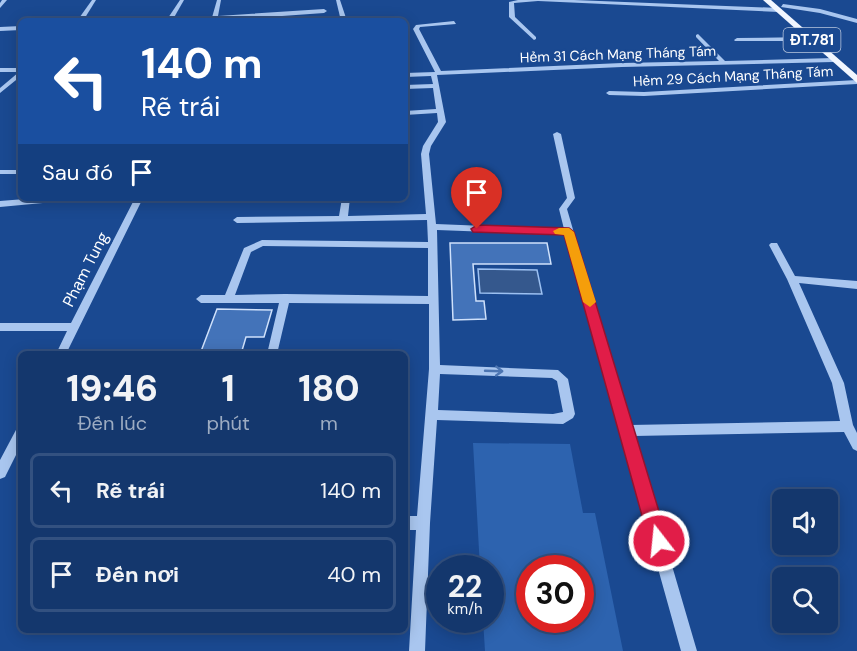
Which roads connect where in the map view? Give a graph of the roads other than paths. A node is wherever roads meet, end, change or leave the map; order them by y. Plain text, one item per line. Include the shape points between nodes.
1 (5, 0) edge
2 (94, 0) edge
3 (182, 0) edge
4 (219, 0) edge
5 (338, 0) edge
6 (665, 0) edge
7 (767, 0) edge
8 (509, 1) edge
9 (0, 6) edge
10 (669, 6) junction
11 (778, 6) edge
12 (324, 11) dead end
13 (82, 18) edge
14 (171, 18) edge
15 (214, 18) edge
16 (228, 18) edge
17 (343, 18) edge
18 (857, 21) edge
19 (454, 23) dead end
20 (18, 28) edge
21 (0, 29) edge
22 (698, 36) dead end
23 (534, 38) dead end
24 (810, 39) junction
25 (737, 40) dead end
26 (833, 60) junction
27 (724, 63) junction
28 (857, 68) edge
29 (0, 70) edge
30 (18, 72) edge
31 (436, 73) junction
32 (408, 75) edge
33 (0, 79) edge
34 (18, 79) edge
35 (857, 81) edge
36 (436, 86) junction
37 (408, 87) edge
38 (0, 92) edge
39 (609, 93) dead end
40 (438, 111) junction
41 (408, 112) edge
42 (558, 134) dead end
43 (0, 172) edge
44 (18, 172) edge
45 (32, 201) edge
46 (137, 201) edge
47 (346, 201) edge
48 (0, 204) edge
49 (343, 218) junction
50 (237, 220) dead end
51 (432, 222) junction
52 (569, 232) junction
53 (432, 245) junction
54 (774, 245) dead end
55 (792, 279) junction
56 (857, 285) edge
57 (229, 298) junction
58 (285, 298) junction
59 (201, 299) dead end
60 (432, 300) junction
61 (0, 327) edge
62 (74, 327) junction
63 (62, 351) edge
64 (273, 351) edge
65 (435, 369) junction
66 (431, 415) junction
67 (847, 426) junction
68 (628, 431) junction
69 (18, 438) edge
70 (857, 445) edge
71 (0, 473) edge
72 (408, 523) edge
73 (423, 523) junction
74 (417, 651) edge
75 (689, 651) edge

1 - 9 street
2 - 13 street
3 - 14 street
4 - 15 street
5 - 17 street
6 - 10 street
7 - 11 main road, ĐT.781
8 - 10 street
8 - 23 street via 512,17
10 - 11 street
11 - 18 street
11 - 24 main road, ĐT.781
11 - 28 main road, ĐT.781
12 - 16 street
19 - 31 street via 427,24 416,29
20 - 21 street
22 - 27 street
24 - 25 street
24 - 26 main road, ĐT.781
26 - 27 street, Hẻm 31 Cách Mạng Tháng Tám
26 - 35 main road, ĐT.781
27 - 31 street, Hẻm 31 Cách Mạng Tháng Tám
29 - 30 street
31 - 32 street, Hẻm 31 Cách Mạng Tháng Tám
31 - 36 street
33 - 34 street
34 - 38 street
35 - 39 street, Hẻm 29 Cách Mạng Tháng Tám
36 - 37 street
36 - 40 street
40 - 41 street
40 - 51 street via 442,122 425,154
42 - 52 street via 571,198 563,209
43 - 44 street
45 - 48 street
46 - 62 street, Phạm Tung
47 - 49 street
49 - 50 street
49 - 51 street
51 - 52 street
51 - 53 street
52 - 68 street
53 - 57 street via 262,243 247,250
53 - 60 street
54 - 55 street
55 - 56 street
55 - 67 street via 838,383
57 - 58 street
57 - 59 street
58 - 60 street
58 - 64 street
60 - 65 street
61 - 62 street
62 - 63 street, Phạm Tung
65 - 66 street
65 -> 66 street via 554,373 562,380 569,414 563,419
66 - 73 street
67 - 68 street
67 - 70 street
68 - 75 street
69 - 71 street
72 - 73 street
73 - 74 street

